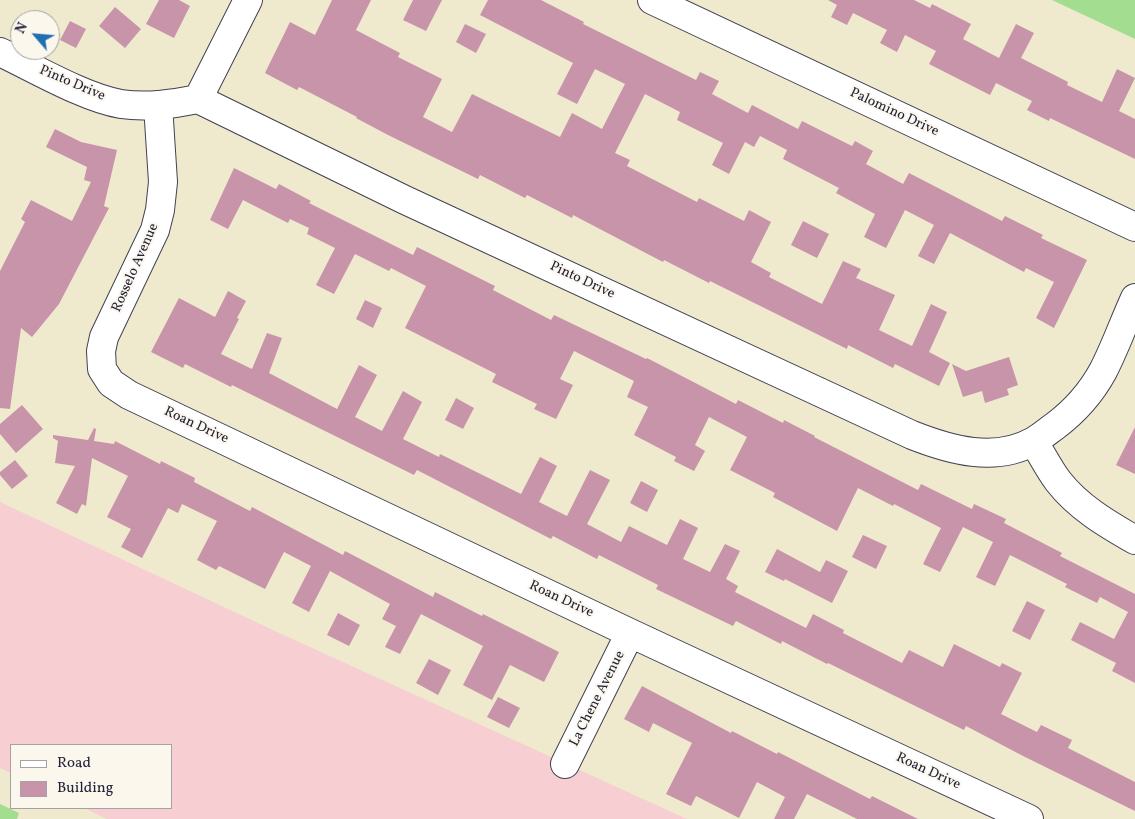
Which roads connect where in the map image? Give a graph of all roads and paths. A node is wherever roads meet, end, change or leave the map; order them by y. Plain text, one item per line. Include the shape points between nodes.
1 (248, 0) edge
2 (652, 0) edge
3 (0, 52) edge
4 (198, 98) junction
5 (158, 105) junction
6 (1135, 226) edge
7 (1135, 298) edge
8 (102, 369) joint
9 (1034, 442) junction
10 (1135, 540) edge
11 (630, 633) junction
12 (565, 764) dead end
13 (1029, 819) edge

1 - 4 street
2 - 6 street, Palomino Drive
3 - 5 street, Pinto Drive via 85,92 120,104
4 - 5 street, Pinto Drive
4 - 9 street, Pinto Drive via 405,200 912,435 942,447 969,452 1014,450
5 - 8 street, Rosselo Avenue via 163,182 160,210 146,251 104,337
7 - 9 street, Pinto Drive via 1102,372 1085,399
8 - 11 street, Roan Drive via 112,382 130,394
9 - 10 street via 1058,482 1103,522
11 - 12 street, La Chene Avenue
11 - 13 street, Roan Drive

